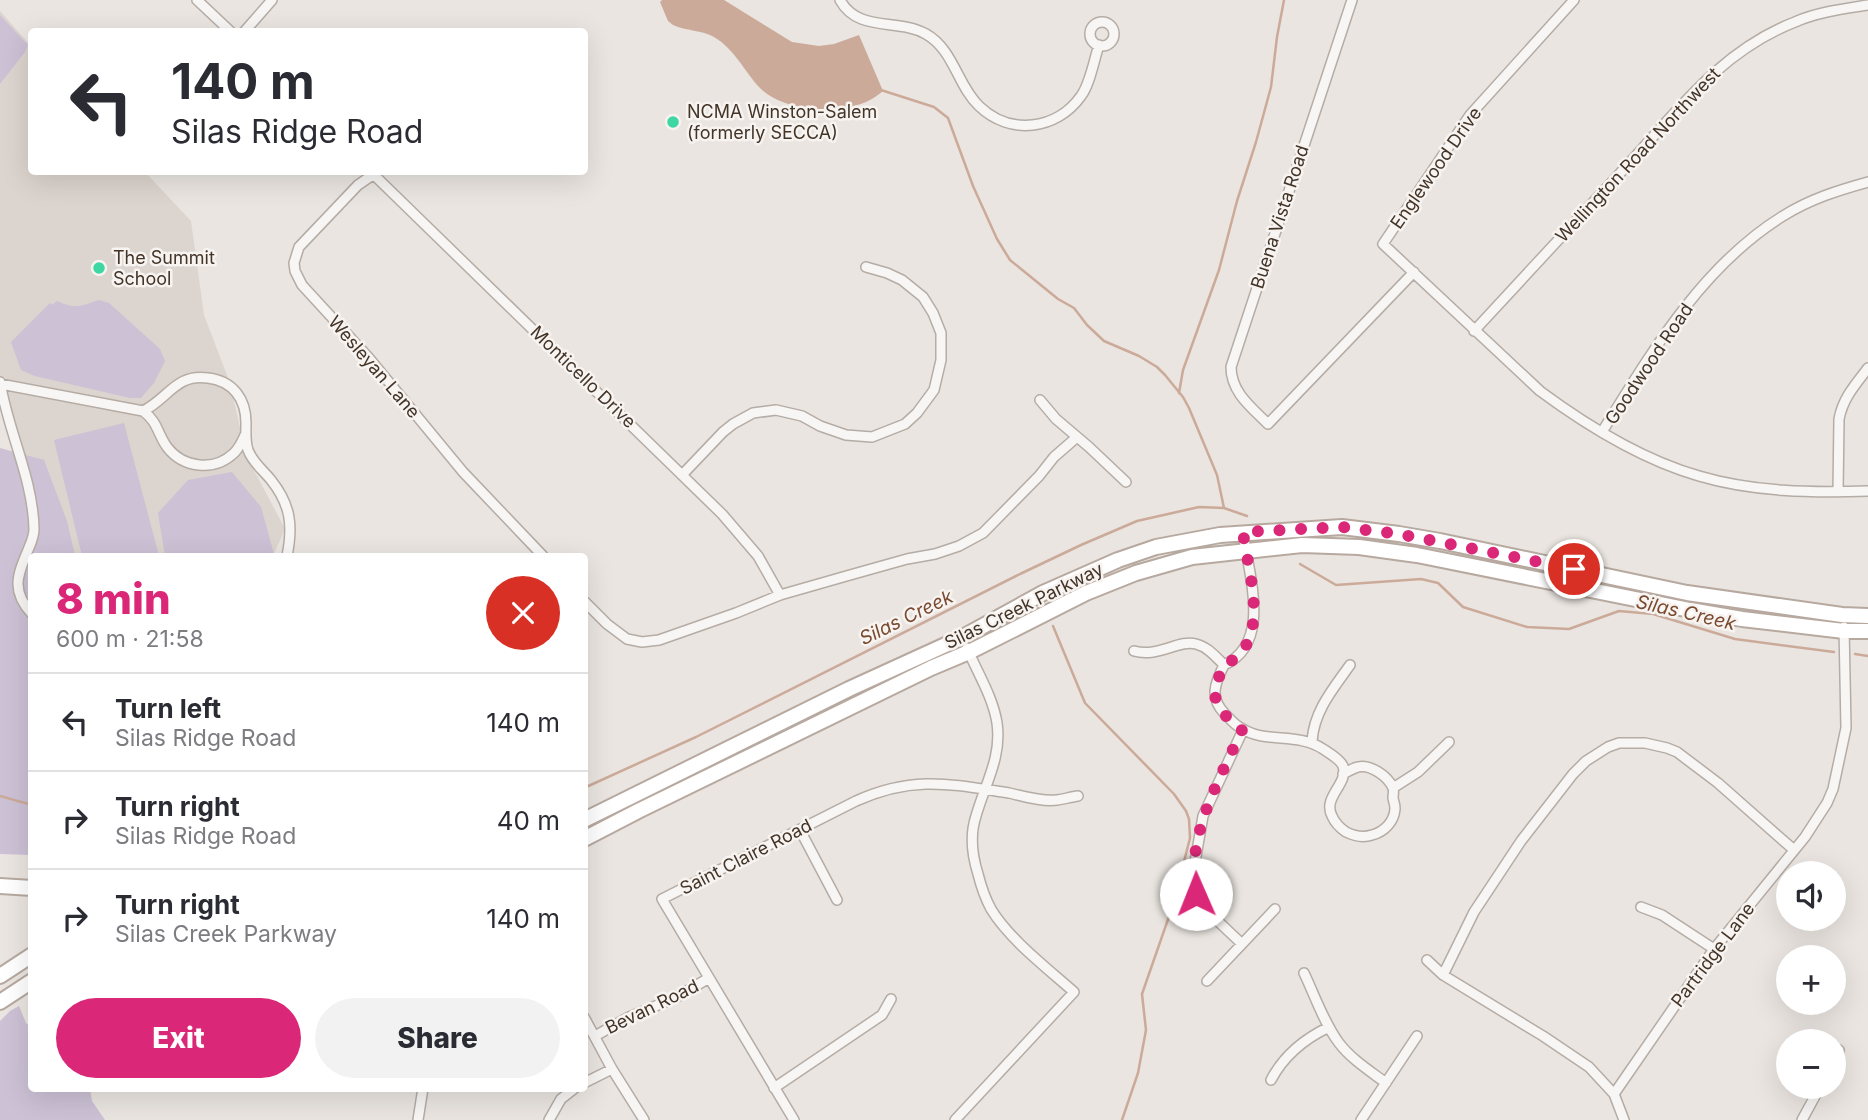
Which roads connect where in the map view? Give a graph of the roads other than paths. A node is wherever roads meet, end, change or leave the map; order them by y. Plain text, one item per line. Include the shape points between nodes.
1 (197, 0) edge
2 (272, 0) edge
3 (840, 0) edge
4 (1352, 0) edge
5 (1574, 0) edge
6 (1865, 4) edge
7 (227, 28) edge
8 (248, 28) edge
9 (1099, 45) dead end
10 (371, 175) edge
11 (375, 175) edge
12 (1868, 182) edge
13 (866, 267) dead end
14 (1414, 272) junction
15 (1474, 331) junction
16 (1868, 368) edge
17 (0, 382) edge
18 (1040, 400) dead end
19 (144, 411) junction
20 (1602, 432) junction
21 (246, 435) junction
22 (1077, 437) junction
23 (682, 475) junction
24 (1126, 482) dead end
25 (1868, 491) edge
26 (1838, 492) junction
27 (1243, 532) junction
28 (1245, 551) junction
29 (287, 553) edge
30 (540, 553) edge
31 (780, 595) junction
32 (588, 605) edge
33 (28, 609) edge
34 (1842, 615) junction
35 (1868, 616) edge
36 (1844, 631) junction
37 (1868, 631) edge
38 (962, 637) junction
39 (968, 652) junction
40 (1134, 652) dead end
41 (1224, 665) junction
42 (1350, 665) dead end
43 (1242, 730) junction
44 (1312, 741) junction
45 (1449, 742) dead end
46 (1343, 774) junction
47 (1393, 788) junction
48 (986, 790) junction
49 (1078, 796) dead end
50 (588, 818) edge
51 (800, 830) junction
52 (588, 837) edge
53 (1794, 850) junction
54 (0, 886) edge
55 (28, 888) edge
56 (837, 900) dead end
57 (1641, 907) dead end
58 (1275, 909) dead end
59 (1242, 944) junction
60 (1714, 949) junction
61 (28, 959) edge
62 (1427, 960) dead end
63 (1304, 973) dead end
64 (1443, 975) junction
65 (709, 978) junction
66 (28, 981) edge
67 (1207, 981) dead end
68 (2, 983) edge
69 (891, 999) dead end
70 (588, 1023) edge
71 (1329, 1027) junction
72 (596, 1035) junction
73 (1417, 1036) dead end
74 (612, 1069) junction
75 (1271, 1080) dead end
76 (588, 1081) edge
77 (1386, 1083) junction
78 (774, 1088) junction
79 (422, 1092) edge
80 (570, 1092) edge
81 (1614, 1094) junction
82 (1813, 1099) edge
83 (418, 1120) edge
84 (549, 1120) edge
85 (644, 1120) edge
86 (794, 1120) edge
87 (955, 1120) edge
88 (1361, 1120) edge
89 (1624, 1120) edge
90 (1802, 1120) edge

1 - 7 street
2 - 8 street
3 - 9 street via 857,18 926,34 940,45 979,106 1012,125 1032,127 1072,107 1083,93
4 - 14 street, Buena Vista Road via 1231,367 1237,391 1268,424
5 - 14 street, Englewood Drive via 1469,115 1383,244
6 - 15 street, Wellington Road Northwest via 1796,21 1734,55 1687,98
10 - 30 street, Wesleyan Lane via 299,247 295,271 302,285 463,472
11 - 23 street, Monticello Drive
12 - 20 street, Goodwood Road via 1803,205 1762,230 1729,260 1679,315
13 - 23 street via 902,280 923,297 941,333 934,390 917,413 905,424 872,437 846,435 776,410 753,413 723,432
14 - 15 street
15 - 20 street via 1539,391
16 - 26 street via 1841,409
17 - 19 street
17 - 33 street via 34,527 17,587
18 - 22 street
19 - 21 street via 174,454 188,463 211,466 224,460
19 - 21 street via 180,382 211,378 228,384 240,397
20 - 26 street via 1672,467 1714,480 1787,491
21 - 29 street via 255,463 286,504 291,529
22 - 24 street
22 - 31 street via 983,533 960,546
23 - 31 street, Monticello Drive via 758,556
25 - 26 street
27 - 28 street
27 - 34 main road, Silas Creek Parkway via 1342,527 1385,532 1688,593
27 - 38 main road, Silas Creek Parkway via 1156,547 1118,560 1043,593
28 - 36 main road, Silas Creek Parkway via 1302,545 1359,547 1690,610
28 - 39 main road, Silas Creek Parkway via 1192,557 1136,573
28 - 41 street via 1253,624 1235,660
31 - 32 street via 671,636 642,642 627,639
34 - 35 main road, Silas Creek Parkway
34 - 36 street, Partridge Lane
36 - 37 main road, Silas Creek Parkway
36 - 53 street, Partridge Lane via 1846,728 1833,789
38 - 39 street
38 - 50 main road, Silas Creek Parkway
39 - 48 street via 996,721 998,742
39 - 52 main road, Silas Creek Parkway
40 - 41 street via 1151,654 1194,643
41 - 43 street via 1214,697
42 - 44 street via 1320,709
43 - 44 street
43 - 59 street via 1203,816 1194,883 1199,901
44 - 46 street via 1339,761
45 - 47 street via 1418,772
46 - 47 street via 1356,767 1373,769
46 - 47 street via 1330,801 1330,812 1337,825 1350,833 1368,836 1390,824 1395,810
48 - 49 street, Saint Claire Road via 1055,801
48 - 51 street, Saint Claire Road via 931,783 894,787
48 - 87 street via 973,836 975,865 987,901 1009,931 1074,992
51 - 56 street
51 - 65 street, Saint Claire Road via 662,899
53 - 60 street, Partridge Lane
53 - 64 street via 1677,752 1645,743 1608,747 1573,774 1521,841 1474,912
54 - 55 main road
57 - 60 street via 1662,915
58 - 59 street
59 - 67 street
60 - 81 street, Partridge Lane
61 - 68 main road
62 - 64 street
63 - 71 street
64 - 81 street via 1574,1056
65 - 72 street, Bevan Road
65 - 78 street, Saint Claire Road
66 - 68 main road
69 - 78 street via 882,1015
70 - 72 street
71 - 75 street via 1290,1053
71 - 77 street via 1340,1044
72 - 74 street
73 - 77 street
74 - 76 street
74 - 85 street
77 - 88 street
78 - 86 street, Saint Claire Road
79 - 83 street
80 - 84 street
81 - 89 street
82 - 90 street

